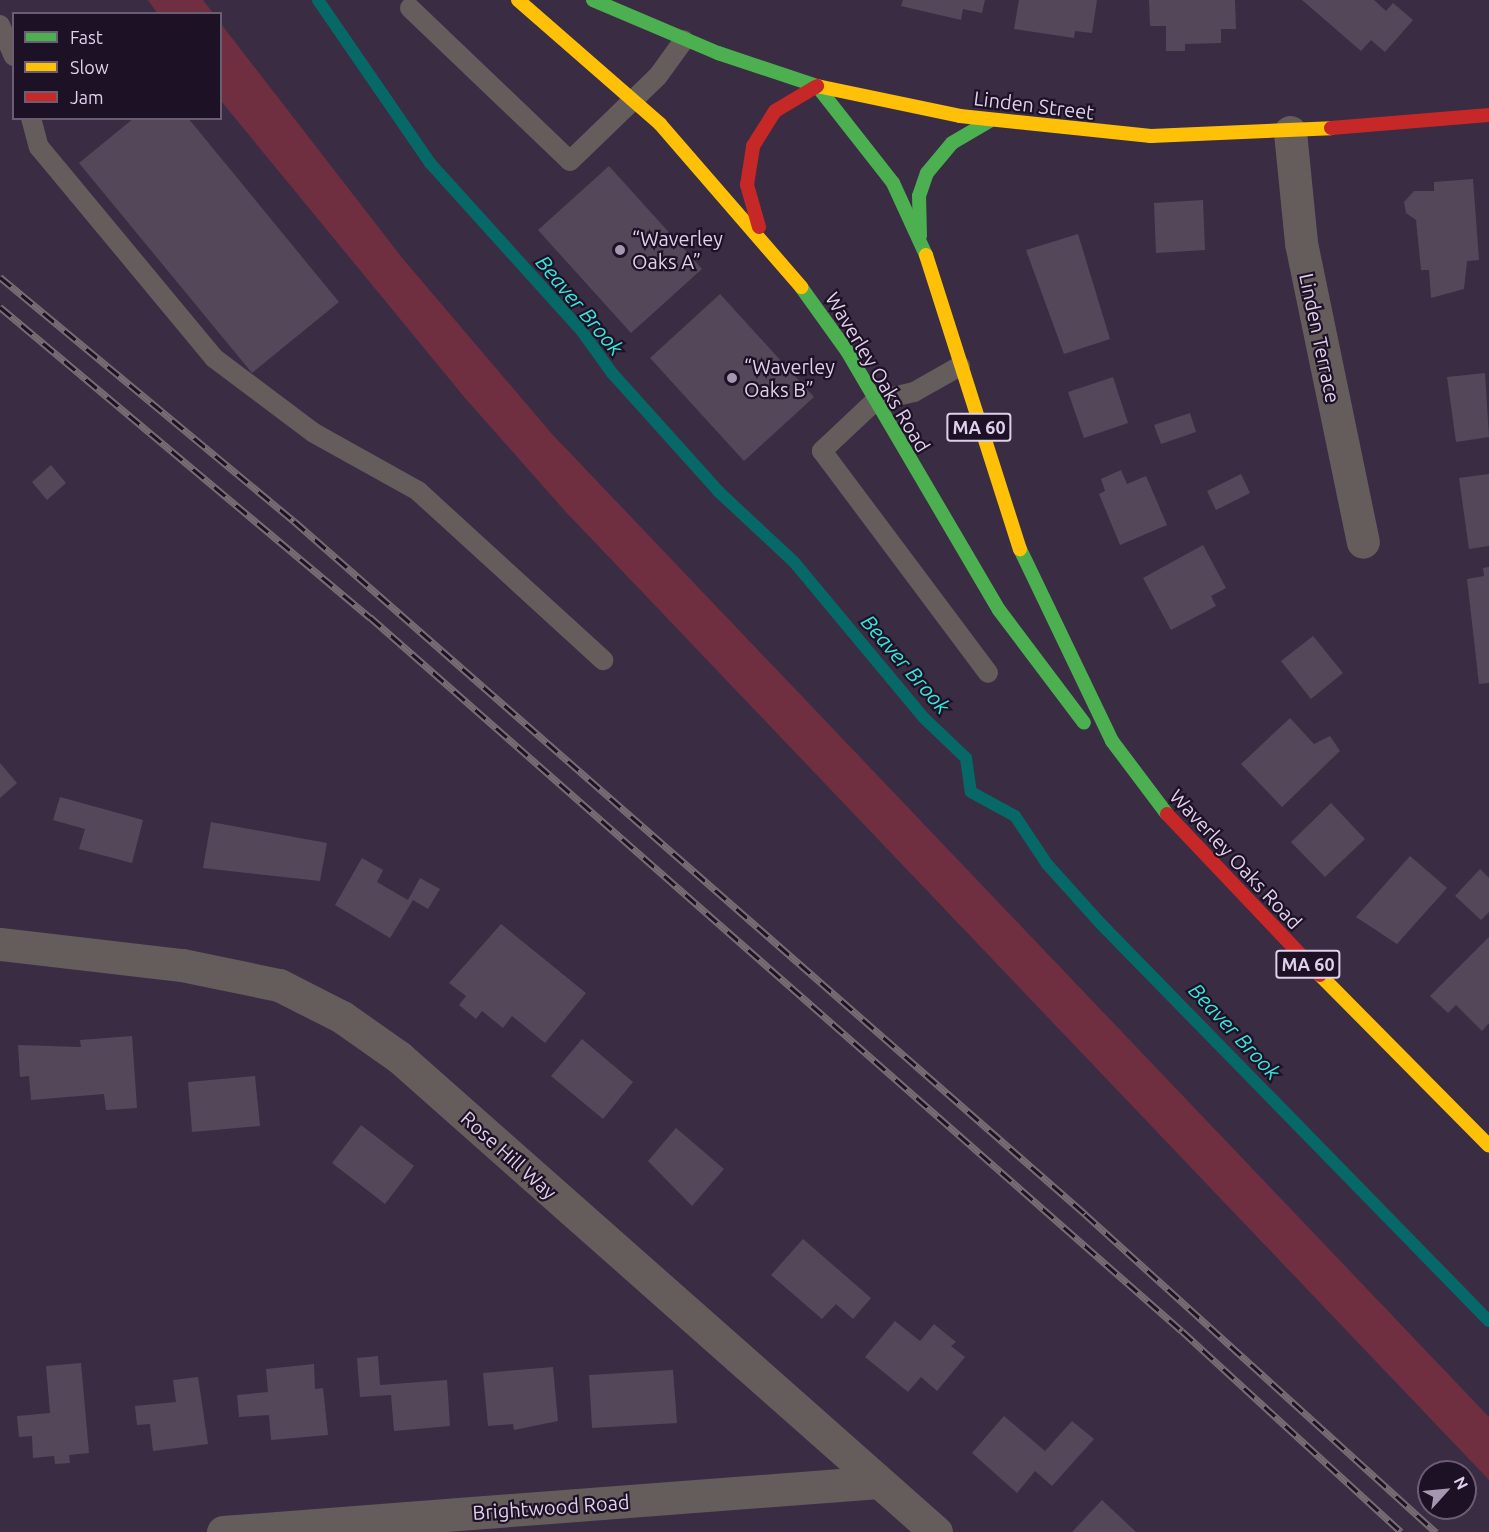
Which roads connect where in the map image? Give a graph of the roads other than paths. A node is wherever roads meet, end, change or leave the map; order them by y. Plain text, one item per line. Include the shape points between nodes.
1 (518, 0) edge
2 (593, 0) edge
3 (410, 8) dead end
4 (0, 25) edge
5 (684, 40) junction
6 (12, 52) edge
7 (818, 86) junction
8 (633, 100) junction
9 (1489, 115) edge
10 (32, 120) edge
11 (991, 120) junction
12 (1290, 132) junction
13 (762, 235) junction
14 (920, 236) junction
15 (960, 366) junction
16 (875, 401) junction
17 (1363, 542) dead end
18 (603, 660) dead end
19 (988, 674) dead end
20 (1134, 775) junction
21 (0, 944) edge
22 (1489, 1146) edge
23 (879, 1482) junction
24 (223, 1532) edge
25 (936, 1532) edge

1 - 8 main road, Waverley Oaks Road / MA 60
2 - 5 main road, Linden Street
3 - 8 lane via 570,161
4 - 6 lane
5 - 7 main road, Linden Street
5 - 8 lane
7 - 11 main road, Linden Street
7 - 13 main road via 775,111 753,146 747,185
7 - 14 main road, Waverley Oaks Road / MA 60 via 883,168
8 - 13 main road, Waverley Oaks Road / MA 60
9 - 12 main road, Linden Street
10 - 18 lane via 39,147 214,358 306,428 418,491
11 - 12 main road, Linden Street via 1152,136
11 - 14 main road via 952,143 927,173 919,196
12 - 17 street, Linden Terrace via 1303,253
13 - 16 main road, Waverley Oaks Road / MA 60 via 818,307
14 - 15 main road, Waverley Oaks Road / MA 60
15 - 16 lane via 914,392
15 - 20 main road, Waverley Oaks Road / MA 60 via 1033,584 1089,701
16 - 19 lane via 822,451
16 - 20 main road, Waverley Oaks Road / MA 60 via 999,610 1072,708
20 - 22 main road, Waverley Oaks Road / MA 60 via 1241,896
21 - 23 street, Rose Hill Way via 182,965 279,985 342,1017 399,1057
23 - 24 street, Brightwood Road
23 - 25 street, Rose Hill Way

